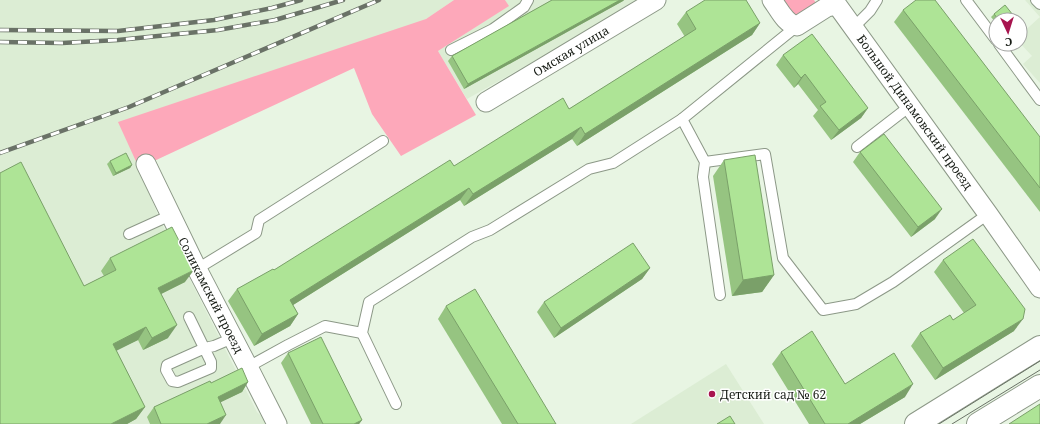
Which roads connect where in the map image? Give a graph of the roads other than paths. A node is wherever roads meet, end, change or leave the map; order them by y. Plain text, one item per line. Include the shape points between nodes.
1 (528, 0) edge
2 (772, 0) edge
3 (877, 0) edge
4 (966, 0) edge
5 (1036, 0) edge
6 (837, 2) edge
7 (644, 3) edge
8 (1040, 4) edge
9 (797, 26) junction
10 (854, 27) junction
11 (988, 29) edge
12 (451, 50) dead end
13 (1005, 52) edge
14 (1040, 100) edge
15 (486, 102) dead end
16 (910, 106) junction
17 (682, 119) junction
18 (383, 141) dead end
19 (858, 147) dead end
20 (705, 162) junction
21 (146, 164) dead end
22 (988, 214) junction
23 (171, 215) junction
24 (129, 234) dead end
25 (197, 269) junction
26 (1040, 288) edge
27 (720, 295) dead end
28 (189, 317) dead end
29 (362, 333) junction
30 (233, 338) junction
31 (1040, 347) edge
32 (248, 367) junction
33 (1040, 386) edge
34 (396, 404) dead end
35 (277, 424) edge
36 (916, 424) edge
37 (978, 424) edge

1 - 12 lane via 524,6 493,29
2 - 9 street via 788,22
3 - 10 lane
4 - 11 lane
5 - 8 lane
6 - 9 street, Большой Динамовский проезд
6 - 10 street, Большой Динамовский проезд
7 - 15 street, Омская улица
9 - 17 lane
10 - 16 street, Большой Динамовский проезд
13 - 14 lane
16 - 19 lane
16 - 22 street, Большой Динамовский проезд
17 - 20 lane
17 - 29 lane via 613,163 589,169 490,230 472,237 369,302
18 - 25 lane via 260,220 256,233
20 - 22 lane via 765,154 783,258 823,310 856,304 893,282
20 - 27 lane via 703,177
21 - 23 street, Соликамский проезд
22 - 26 street, Большой Динамовский проезд
23 - 24 lane
23 - 25 street, Соликамский проезд
25 - 30 street, Соликамский проезд
28 - 30 lane via 205,348
29 - 32 lane via 325,326
29 - 34 lane
30 - 32 street, Соликамский проезд
31 - 36 street
32 - 35 street, Соликамский проезд
33 - 37 street

